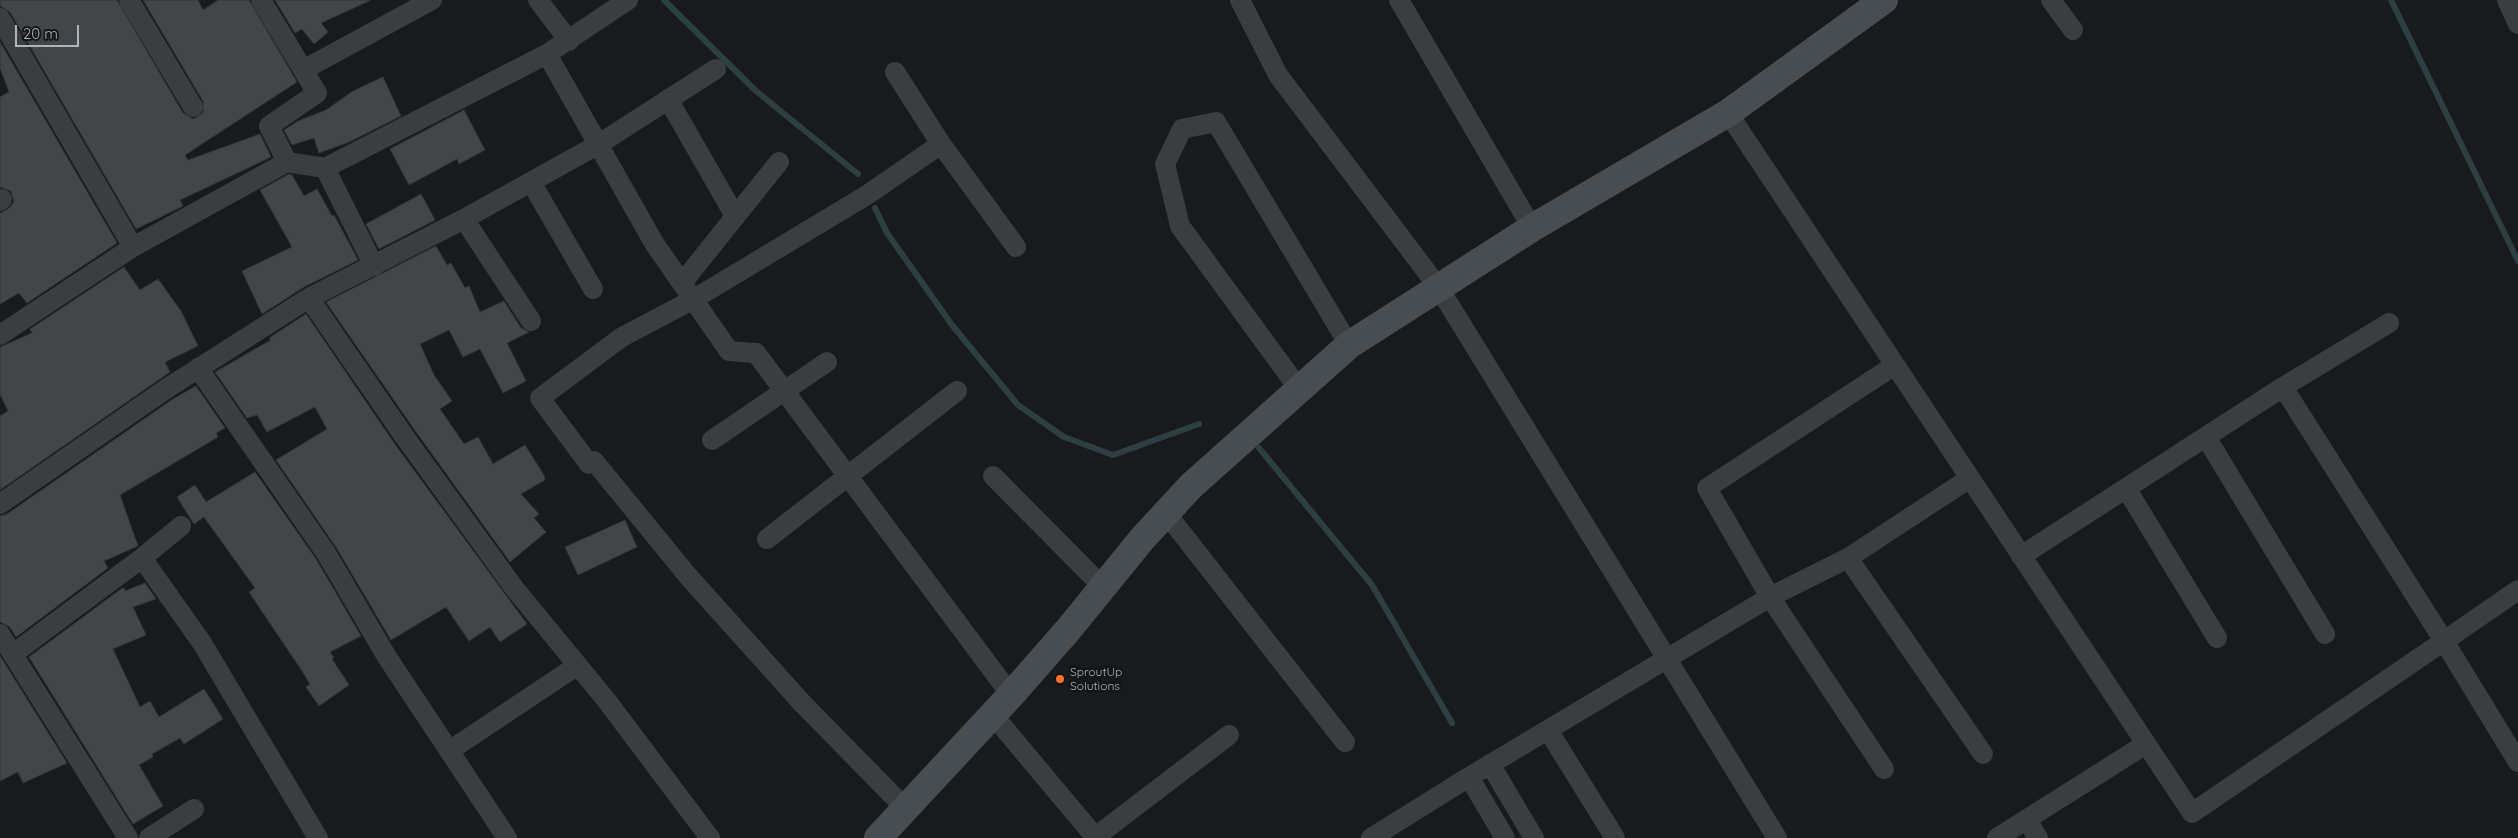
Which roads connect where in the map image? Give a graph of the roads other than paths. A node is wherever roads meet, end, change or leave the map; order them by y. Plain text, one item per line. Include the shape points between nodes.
1 (129, 0) edge
2 (261, 0) edge
3 (432, 0) edge
4 (538, 0) edge
5 (628, 0) edge
6 (1240, 0) edge
7 (1399, 0) edge
8 (2051, 0) edge
9 (2507, 0) edge
10 (1872, 4) edge
11 (0, 18) edge
12 (2518, 24) edge
13 (2073, 30) dead end
14 (569, 41) junction
15 (547, 54) junction
16 (716, 69) dead end
17 (303, 70) junction
18 (895, 72) dead end
19 (668, 99) junction
20 (193, 107) dead end
21 (1728, 113) junction
22 (599, 144) junction
23 (941, 144) junction
24 (287, 162) junction
25 (779, 162) dead end
26 (324, 168) junction
27 (531, 182) junction
28 (735, 216) junction
29 (464, 219) junction
30 (1532, 228) junction
31 (133, 247) junction
32 (1016, 247) dead end
33 (374, 266) junction
34 (682, 283) junction
35 (1439, 288) junction
36 (593, 289) dead end
37 (309, 298) junction
38 (694, 299) junction
39 (531, 321) dead end
40 (2389, 323) dead end
41 (0, 335) edge
42 (1350, 345) junction
43 (827, 362) dead end
44 (1895, 365) junction
45 (198, 368) junction
46 (2284, 387) junction
47 (1299, 389) junction
48 (784, 391) junction
49 (957, 391) dead end
50 (2206, 437) junction
51 (712, 440) dead end
52 (848, 476) junction
53 (993, 476) dead end
54 (1970, 478) junction
55 (2126, 488) junction
56 (0, 504) edge
57 (1166, 513) junction
58 (181, 526) dead end
59 (767, 539) dead end
60 (2022, 556) junction
61 (142, 558) junction
62 (1848, 558) junction
63 (1103, 587) junction
64 (2518, 590) edge
65 (1770, 597) junction
66 (0, 634) edge
67 (2326, 634) dead end
68 (2217, 638) dead end
69 (2444, 641) junction
70 (13, 654) junction
71 (1665, 658) junction
72 (578, 666) junction
73 (1011, 695) junction
74 (993, 715) junction
75 (1548, 730) junction
76 (1229, 735) dead end
77 (1345, 742) dead end
78 (2146, 744) junction
79 (449, 751) junction
80 (1983, 754) dead end
81 (2518, 762) edge
82 (1490, 764) junction
83 (1884, 769) dead end
84 (1469, 777) junction
85 (194, 809) dead end
86 (906, 809) junction
87 (2027, 820) junction
88 (128, 838) edge
89 (149, 838) edge
90 (318, 838) edge
91 (507, 838) edge
92 (710, 838) edge
93 (878, 838) edge
94 (1095, 838) edge
95 (1371, 838) edge
96 (1505, 838) edge
97 (1534, 838) edge
98 (1615, 838) edge
99 (1777, 838) edge
100 (1997, 838) edge
101 (2038, 838) edge

1 - 20 street
2 - 17 street
3 - 17 street
4 - 14 street
5 - 14 street
6 - 35 street via 1278,75
7 - 30 street
8 - 13 street
9 - 12 street
10 - 21 main road
11 - 31 street
14 - 15 street
15 - 22 street
15 - 26 street
16 - 19 street
17 - 24 street via 317,93 268,126
18 - 23 street
19 - 22 street
19 - 28 street
21 - 30 main road
21 - 44 street
22 - 27 street
22 - 34 street via 654,243
23 - 32 street
23 - 38 street via 867,195
24 - 26 street
24 - 31 street
25 - 28 street
26 - 33 street
27 - 29 street
27 - 36 street
28 - 34 street
29 - 33 street
29 - 39 street
30 - 35 main road
31 - 41 street
33 - 37 street
34 - 38 street
35 - 42 main road
35 - 71 street
37 - 45 street
37 - 72 street via 509,581
38 - 48 street via 729,351 756,353
38 - 86 street via 622,337 540,398 589,464 594,460 688,576 802,703
40 - 46 street
42 - 47 main road
42 - 47 street via 1216,122 1182,129 1165,164 1180,226
43 - 48 street
44 - 54 street
44 - 65 street via 1707,488
45 - 56 street
45 - 79 street via 326,553 387,656
46 - 50 street
46 - 69 street
47 - 57 main road via 1191,486
48 - 51 street
48 - 52 street
49 - 52 street
50 - 55 street
50 - 67 street
52 - 59 street
52 - 73 street
53 - 63 street
54 - 60 street
54 - 62 street
55 - 60 street
55 - 68 street
57 - 63 main road
57 - 77 street
58 - 61 street
60 - 78 street
61 - 70 street
61 - 90 street via 202,643
62 - 65 street
62 - 80 street
63 - 73 main road
64 - 69 street
65 - 71 street
65 - 83 street
66 - 70 street
69 - 78 street via 2192,813
69 - 81 street
70 - 88 street
71 - 75 street
71 - 99 street
72 - 79 street
72 - 92 street
73 - 74 main road
74 - 86 main road
74 - 94 street
75 - 82 street
75 - 98 street
76 - 94 street
78 - 87 street
79 - 91 street
82 - 84 street
82 - 97 street
84 - 95 street
84 - 96 street
85 - 89 street
86 - 93 main road
87 - 100 street
87 - 101 street

